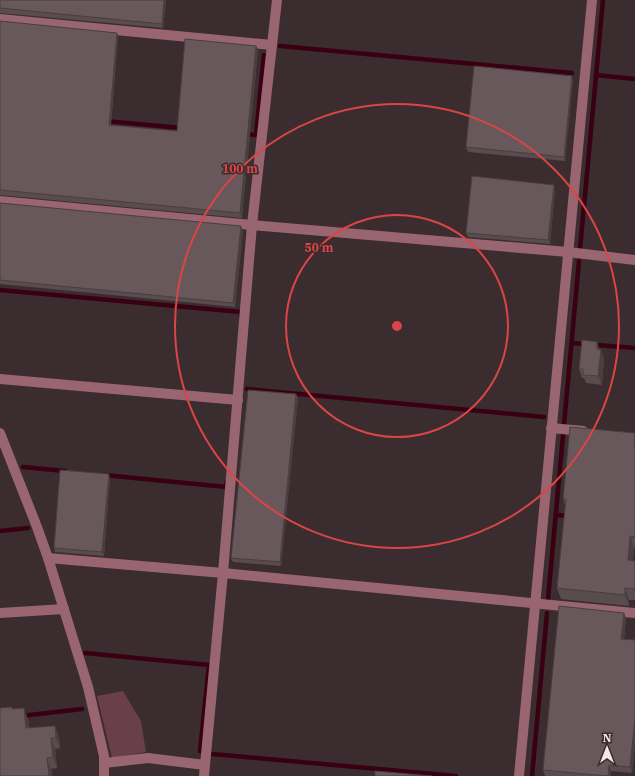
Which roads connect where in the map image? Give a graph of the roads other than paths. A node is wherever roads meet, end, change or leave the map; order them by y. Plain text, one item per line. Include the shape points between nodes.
1 (277, 0) edge
2 (592, 0) edge
3 (0, 19) edge
4 (272, 45) junction
5 (0, 201) edge
6 (252, 225) junction
7 (568, 252) junction
8 (635, 260) edge
9 (0, 380) edge
10 (238, 400) junction
11 (554, 428) junction
12 (595, 432) edge
13 (1, 439) edge
14 (48, 558) junction
15 (223, 573) junction
16 (536, 603) junction
17 (64, 609) junction
18 (0, 613) edge
19 (635, 613) edge
20 (104, 763) junction
21 (205, 765) junction
22 (104, 776) edge
23 (204, 776) edge
24 (519, 776) edge

1 - 4 street
2 - 7 street
3 - 4 street
4 - 6 street
5 - 6 street
6 - 7 street
6 - 10 street
7 - 8 street
7 - 11 street
9 - 10 street
10 - 15 street
11 - 12 street
11 - 16 street
13 - 14 street
14 - 15 street
14 - 17 street
15 - 16 street
15 - 21 street
16 - 19 street
16 - 24 street
17 - 18 street
17 - 20 street via 88,687
20 - 21 street via 148,758
20 - 22 street
21 - 23 street

